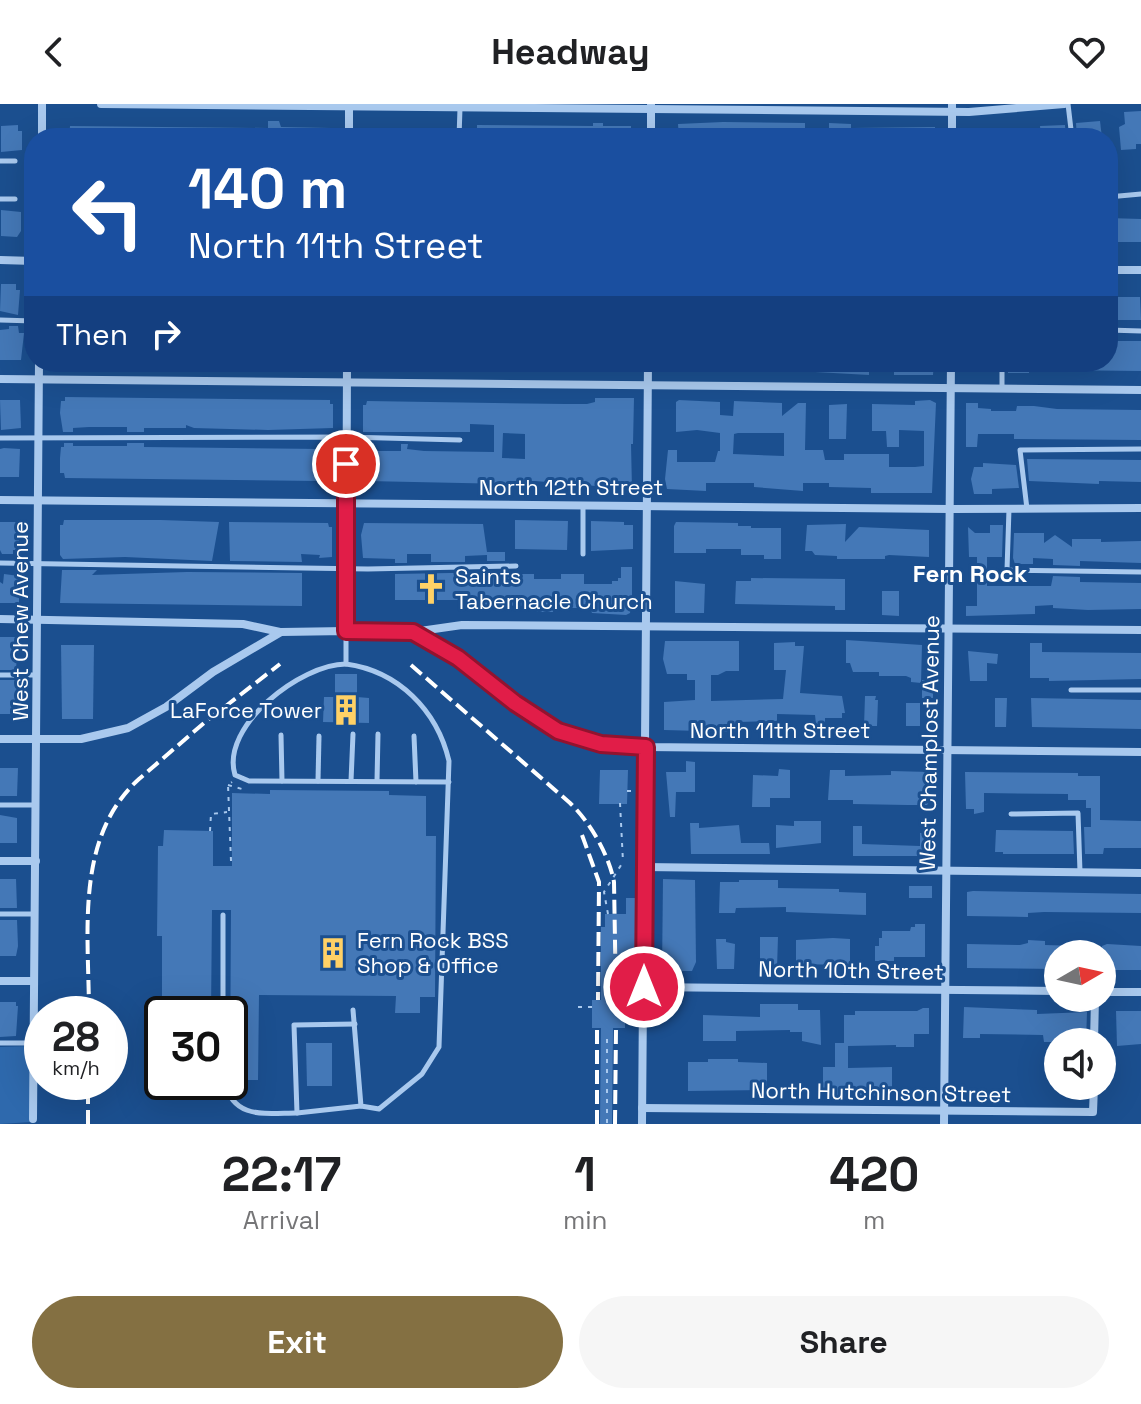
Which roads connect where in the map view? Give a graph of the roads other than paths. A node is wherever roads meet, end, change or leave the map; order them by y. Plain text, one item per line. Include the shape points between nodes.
1 (42, 104) edge
2 (101, 104) edge
3 (1066, 104) edge
4 (255, 105) edge
5 (349, 106) edge
6 (651, 106) edge
7 (863, 107) edge
8 (460, 108) junction
9 (952, 108) edge
10 (42, 128) edge
11 (349, 128) edge
12 (459, 128) edge
13 (651, 128) edge
14 (1070, 128) edge
15 (0, 161) edge
16 (15, 161) dead end
17 (1141, 194) edge
18 (1118, 196) edge
19 (0, 199) edge
20 (15, 199) dead end
21 (0, 260) edge
22 (24, 261) edge
23 (1118, 270) edge
24 (1141, 270) edge
25 (0, 320) edge
26 (24, 321) edge
27 (1118, 330) edge
28 (1141, 331) edge
29 (39, 372) edge
30 (347, 372) edge
31 (648, 372) edge
32 (951, 372) edge
33 (1002, 372) edge
34 (0, 379) edge
35 (39, 380) junction
36 (347, 384) junction
37 (648, 387) junction
38 (951, 389) junction
39 (1002, 389) junction
40 (1141, 390) edge
41 (346, 437) junction
42 (0, 438) edge
43 (40, 438) junction
44 (460, 440) dead end
45 (1141, 449) edge
46 (0, 500) edge
47 (38, 500) junction
48 (346, 504) junction
49 (583, 506) junction
50 (648, 506) junction
51 (1141, 508) edge
52 (950, 509) junction
53 (1009, 509) junction
54 (1027, 509) junction
55 (583, 554) dead end
56 (0, 563) edge
57 (37, 563) junction
58 (516, 566) dead end
59 (347, 568) junction
60 (1141, 572) edge
61 (0, 619) edge
62 (37, 619) junction
63 (646, 627) junction
64 (948, 630) junction
65 (1141, 630) edge
66 (346, 631) junction
67 (281, 632) junction
68 (413, 632) junction
69 (346, 664) junction
70 (0, 675) edge
71 (36, 675) junction
72 (1071, 690) dead end
73 (1141, 690) edge
74 (353, 734) dead end
75 (378, 734) dead end
76 (281, 735) dead end
77 (319, 736) dead end
78 (414, 736) dead end
79 (0, 739) edge
80 (38, 740) junction
81 (646, 747) junction
82 (947, 750) junction
83 (1141, 752) edge
84 (282, 781) junction
85 (318, 781) junction
86 (351, 781) junction
87 (377, 781) junction
88 (416, 782) junction
89 (449, 782) junction
90 (0, 805) edge
91 (37, 805) junction
92 (1011, 814) dead end
93 (0, 861) edge
94 (36, 861) junction
95 (644, 867) junction
96 (946, 870) junction
97 (1080, 872) junction
98 (1141, 873) edge
99 (0, 914) edge
100 (35, 914) junction
101 (223, 915) dead end
102 (0, 981) edge
103 (34, 981) junction
104 (644, 987) junction
105 (946, 989) junction
106 (1044, 991) edge
107 (1116, 992) edge
108 (1141, 992) edge
109 (34, 996) edge
110 (223, 996) edge
111 (353, 1010) dead end
112 (355, 1024) junction
113 (0, 1043) edge
114 (24, 1043) edge
115 (33, 1100) edge
116 (232, 1100) edge
117 (1093, 1100) edge
118 (361, 1106) junction
119 (642, 1108) junction
120 (944, 1111) junction
121 (1089, 1112) junction
122 (297, 1113) junction
123 (33, 1119) dead end
124 (642, 1124) edge
125 (944, 1124) edge
126 (1090, 1124) edge

1 - 10 street
2 - 4 street
3 - 9 street
3 - 14 lane
4 - 5 street
5 - 8 street
5 - 11 street
6 - 7 street
6 - 8 street
6 - 13 street
7 - 9 street
8 - 12 lane
15 - 16 lane
17 - 18 lane
19 - 20 lane
21 - 22 street
23 - 24 street
25 - 26 lane
27 - 28 lane
29 - 35 street, West Chew Avenue
30 - 36 street
31 - 37 street
32 - 38 street, West Champlost Avenue
33 - 39 lane
34 - 35 street
35 - 36 street
35 - 43 street, West Chew Avenue
36 - 37 street
36 - 41 street
37 - 38 street
37 - 50 street
38 - 39 street
38 - 52 street, West Champlost Avenue
39 - 40 street
41 - 43 lane
41 - 44 lane
41 - 48 street
42 - 43 lane
43 - 47 street, West Chew Avenue
45 - 54 lane via 1020,450
46 - 47 street, North 12th Street
47 - 48 street, North 12th Street
47 - 57 street, West Chew Avenue
48 - 49 street, North 12th Street
48 - 59 street
49 - 50 street, North 12th Street
49 - 55 lane
50 - 52 street, North 12th Street
50 - 63 street
51 - 54 street, North 12th Street
52 - 53 street, North 12th Street
52 - 64 street, West Champlost Avenue
53 - 54 street, North 12th Street
53 - 60 lane via 1007,570
56 - 57 lane
57 - 59 lane
57 - 62 street, West Chew Avenue
58 - 59 lane
59 - 66 street
61 - 62 street
62 - 67 street via 243,624
62 - 71 street, West Chew Avenue
63 - 64 street
63 - 68 street via 462,625
63 - 81 street
64 - 65 street
64 - 82 street, West Champlost Avenue
66 - 67 street, North 11th Street
66 - 68 street, North 11th Street
66 - 69 lane
67 - 80 street, North 11th Street via 128,728 81,739
68 - 81 street, North 11th Street via 558,731 601,744
69 - 84 lane via 327,666 287,685 246,729 234,758 235,775 249,781
69 - 89 lane via 387,676 416,698 445,745
70 - 71 lane
71 - 80 street, West Chew Avenue
72 - 73 lane
74 - 86 lane
75 - 87 lane
76 - 84 lane
77 - 85 lane
78 - 88 lane
79 - 80 street, North 11th Street
80 - 91 street, West Chew Avenue
81 - 82 street, North 11th Street
81 - 95 street
82 - 83 street, North 11th Street
82 - 96 street, West Champlost Avenue
84 - 85 lane
85 - 86 lane
86 - 87 lane
87 - 88 lane
88 - 89 lane
89 - 118 lane via 439,1047 422,1074 379,1109
90 - 91 lane
91 - 94 street, West Chew Avenue
92 - 97 lane via 1078,813
93 - 94 street
94 - 100 street, West Chew Avenue
95 - 96 street
95 - 104 street
96 - 97 street
96 - 105 street, West Champlost Avenue
97 - 98 street
99 - 100 lane
100 - 103 street, West Chew Avenue
101 - 110 lane
102 - 103 street
103 - 109 street, West Chew Avenue
104 - 105 street, North 10th Street
104 - 119 street
105 - 106 street, North 10th Street
105 - 120 street, West Champlost Avenue
107 - 108 street
111 - 112 lane
112 - 118 lane
112 - 122 lane via 294,1025
113 - 114 lane
115 - 123 street, West Chew Avenue
116 - 122 lane via 252,1113
117 - 121 street
118 - 122 lane
119 - 120 street, North Hutchinson Street
119 - 124 street
120 - 121 street, North Hutchinson Street
120 - 125 street, West Champlost Avenue
121 - 126 street

